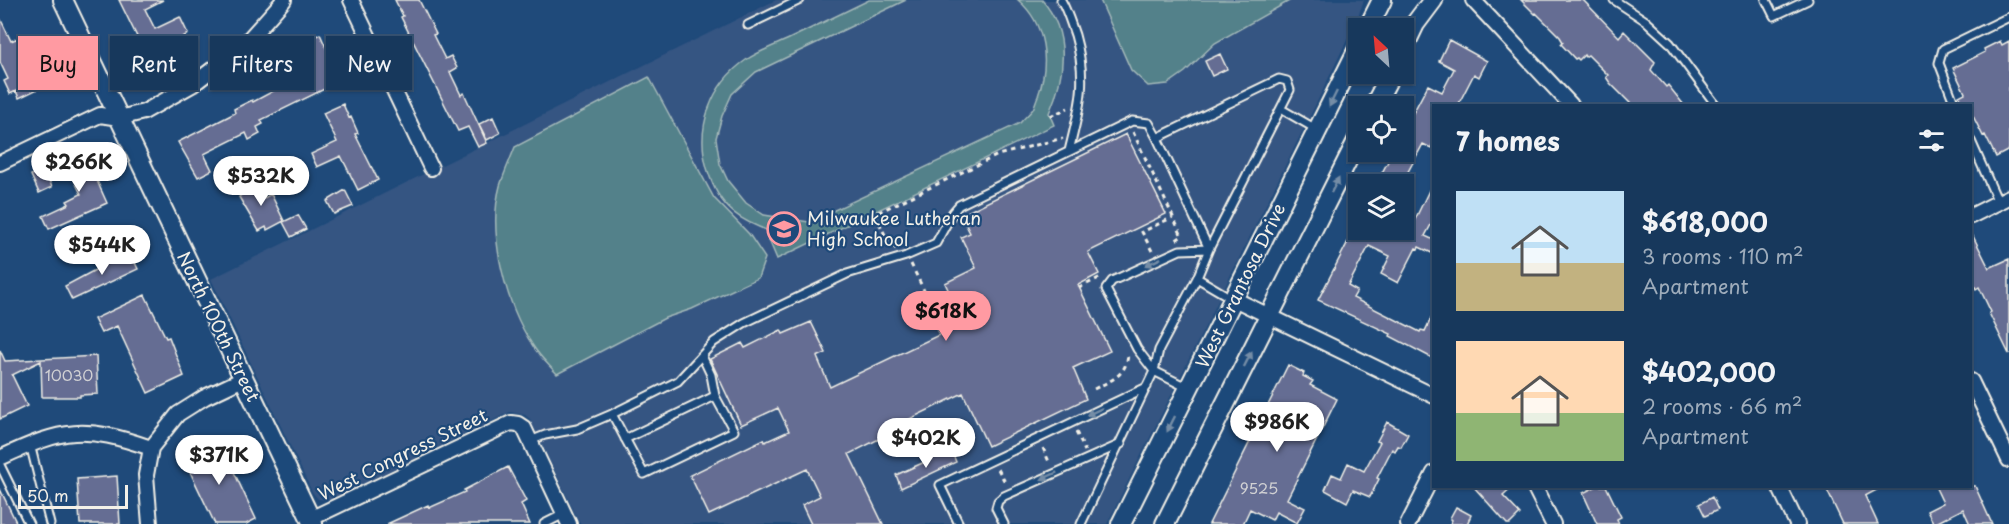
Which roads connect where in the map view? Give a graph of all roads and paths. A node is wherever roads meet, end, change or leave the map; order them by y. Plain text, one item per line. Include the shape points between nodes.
1 (63, 0) edge
2 (284, 0) edge
3 (351, 0) edge
4 (800, 0) edge
5 (1061, 0) edge
6 (1382, 0) edge
7 (1433, 0) edge
8 (1473, 0) edge
9 (1614, 0) edge
10 (1766, 0) edge
11 (1808, 0) edge
12 (2009, 17) edge
13 (1373, 18) edge
14 (748, 25) dead end
15 (1414, 26) edge
16 (1348, 69) edge
17 (1080, 102) junction
18 (1571, 104) edge
19 (1715, 104) edge
20 (1955, 104) edge
21 (1281, 109) junction
22 (1050, 116) dead end
23 (119, 118) junction
24 (1129, 123) junction
25 (1318, 130) junction
26 (1073, 135) junction
27 (1157, 138) junction
28 (1972, 143) edge
29 (1069, 151) junction
30 (1348, 159) edge
31 (0, 163) edge
32 (431, 168) dead end
33 (2005, 202) edge
34 (1972, 216) edge
35 (1173, 217) junction
36 (879, 222) dead end
37 (1172, 241) dead end
38 (1162, 246) dead end
39 (1209, 249) junction
40 (1103, 276) dead end
41 (1197, 278) junction
42 (1079, 288) dead end
43 (1234, 299) junction
44 (1269, 317) junction
45 (1128, 352) dead end
46 (702, 356) junction
47 (1154, 371) junction
48 (243, 379) junction
49 (1972, 383) edge
50 (1147, 387) junction
51 (1094, 389) dead end
52 (1189, 389) junction
53 (1432, 395) edge
54 (715, 396) junction
55 (612, 414) junction
56 (1071, 423) junction
57 (1038, 438) junction
58 (625, 439) junction
59 (530, 441) junction
60 (30, 444) junction
61 (1121, 444) junction
62 (151, 448) junction
63 (0, 458) edge
64 (1088, 458) junction
65 (993, 459) junction
66 (2009, 460) edge
67 (0, 465) edge
68 (1054, 473) junction
69 (1432, 477) edge
70 (1535, 488) edge
71 (1780, 488) edge
72 (1011, 492) junction
73 (567, 519) edge
74 (311, 522) edge
75 (30, 524) edge
76 (50, 524) edge
77 (150, 524) edge
78 (544, 524) edge
79 (959, 524) edge
80 (1004, 524) edge
81 (1081, 524) edge
82 (1121, 524) edge
83 (1165, 524) edge
84 (1408, 524) edge
85 (1553, 524) edge
86 (1797, 524) edge

1 - 23 street, North 100th Street
2 - 23 street via 243,46 192,85 144,112
3 - 32 street
4 - 14 lane
5 - 17 lane via 1082,60
6 - 13 street
7 - 15 street
8 - 18 street
9 - 19 lane via 1670,43
10 - 11 lane via 1774,16
12 - 20 lane via 1943,49 1939,63
16 -> 25 street, West Grantosa Drive
17 - 22 path
17 - 26 lane
21 - 25 lane
21 - 27 lane via 1290,90 1287,81 1279,79
21 - 39 lane
23 - 31 street via 100,116
23 - 48 street, North 100th Street
24 - 27 lane via 1149,123
24 - 29 lane
24 - 35 path
25 - 43 street, West Grantosa Drive
26 - 29 lane
26 - 36 path via 998,155 875,214
27 - 39 lane
28 - 33 lane
29 - 46 lane via 959,205 936,243 847,274 775,308 714,342
44 -> 30 street
33 - 34 street
35 - 37 path via 1182,236
35 - 38 path via 1142,232 1152,251
39 - 41 lane
39 -> 47 lane via 1180,250 1112,281 1106,289 1137,349
40 - 42 path
41 - 43 lane
41 - 47 lane via 1159,350
43 - 44 street
43 - 52 street, West Grantosa Drive
44 - 53 street
83 -> 44 street
45 - 51 path via 1124,371
46 - 54 lane
46 - 55 lane via 678,381
47 - 50 lane
47 - 52 lane
48 - 62 street via 178,414
48 - 74 street, North 100th Street
49 - 66 street
50 -> 56 lane
50 - 61 lane
52 -> 82 street, West Grantosa Drive
54 - 58 lane
54 - 58 lane via 734,431 724,436 644,474
55 - 58 lane
55 - 59 lane via 577,429
56 - 57 lane
56 - 64 path
57 - 65 lane
57 - 68 path
59 - 73 street
59 - 74 street, West Congress Street via 524,428 511,423
60 - 62 street via 68,432 99,433
60 - 63 street
60 - 76 lane
61 - 64 lane
61 - 81 lane
62 - 77 street via 146,475
64 - 68 lane
65 - 72 path
65 - 79 lane via 940,484
67 - 75 lane
68 -> 72 lane
69 - 84 street
70 - 85 street
71 - 86 street
72 - 80 lane via 998,501 996,508
73 - 78 lane

